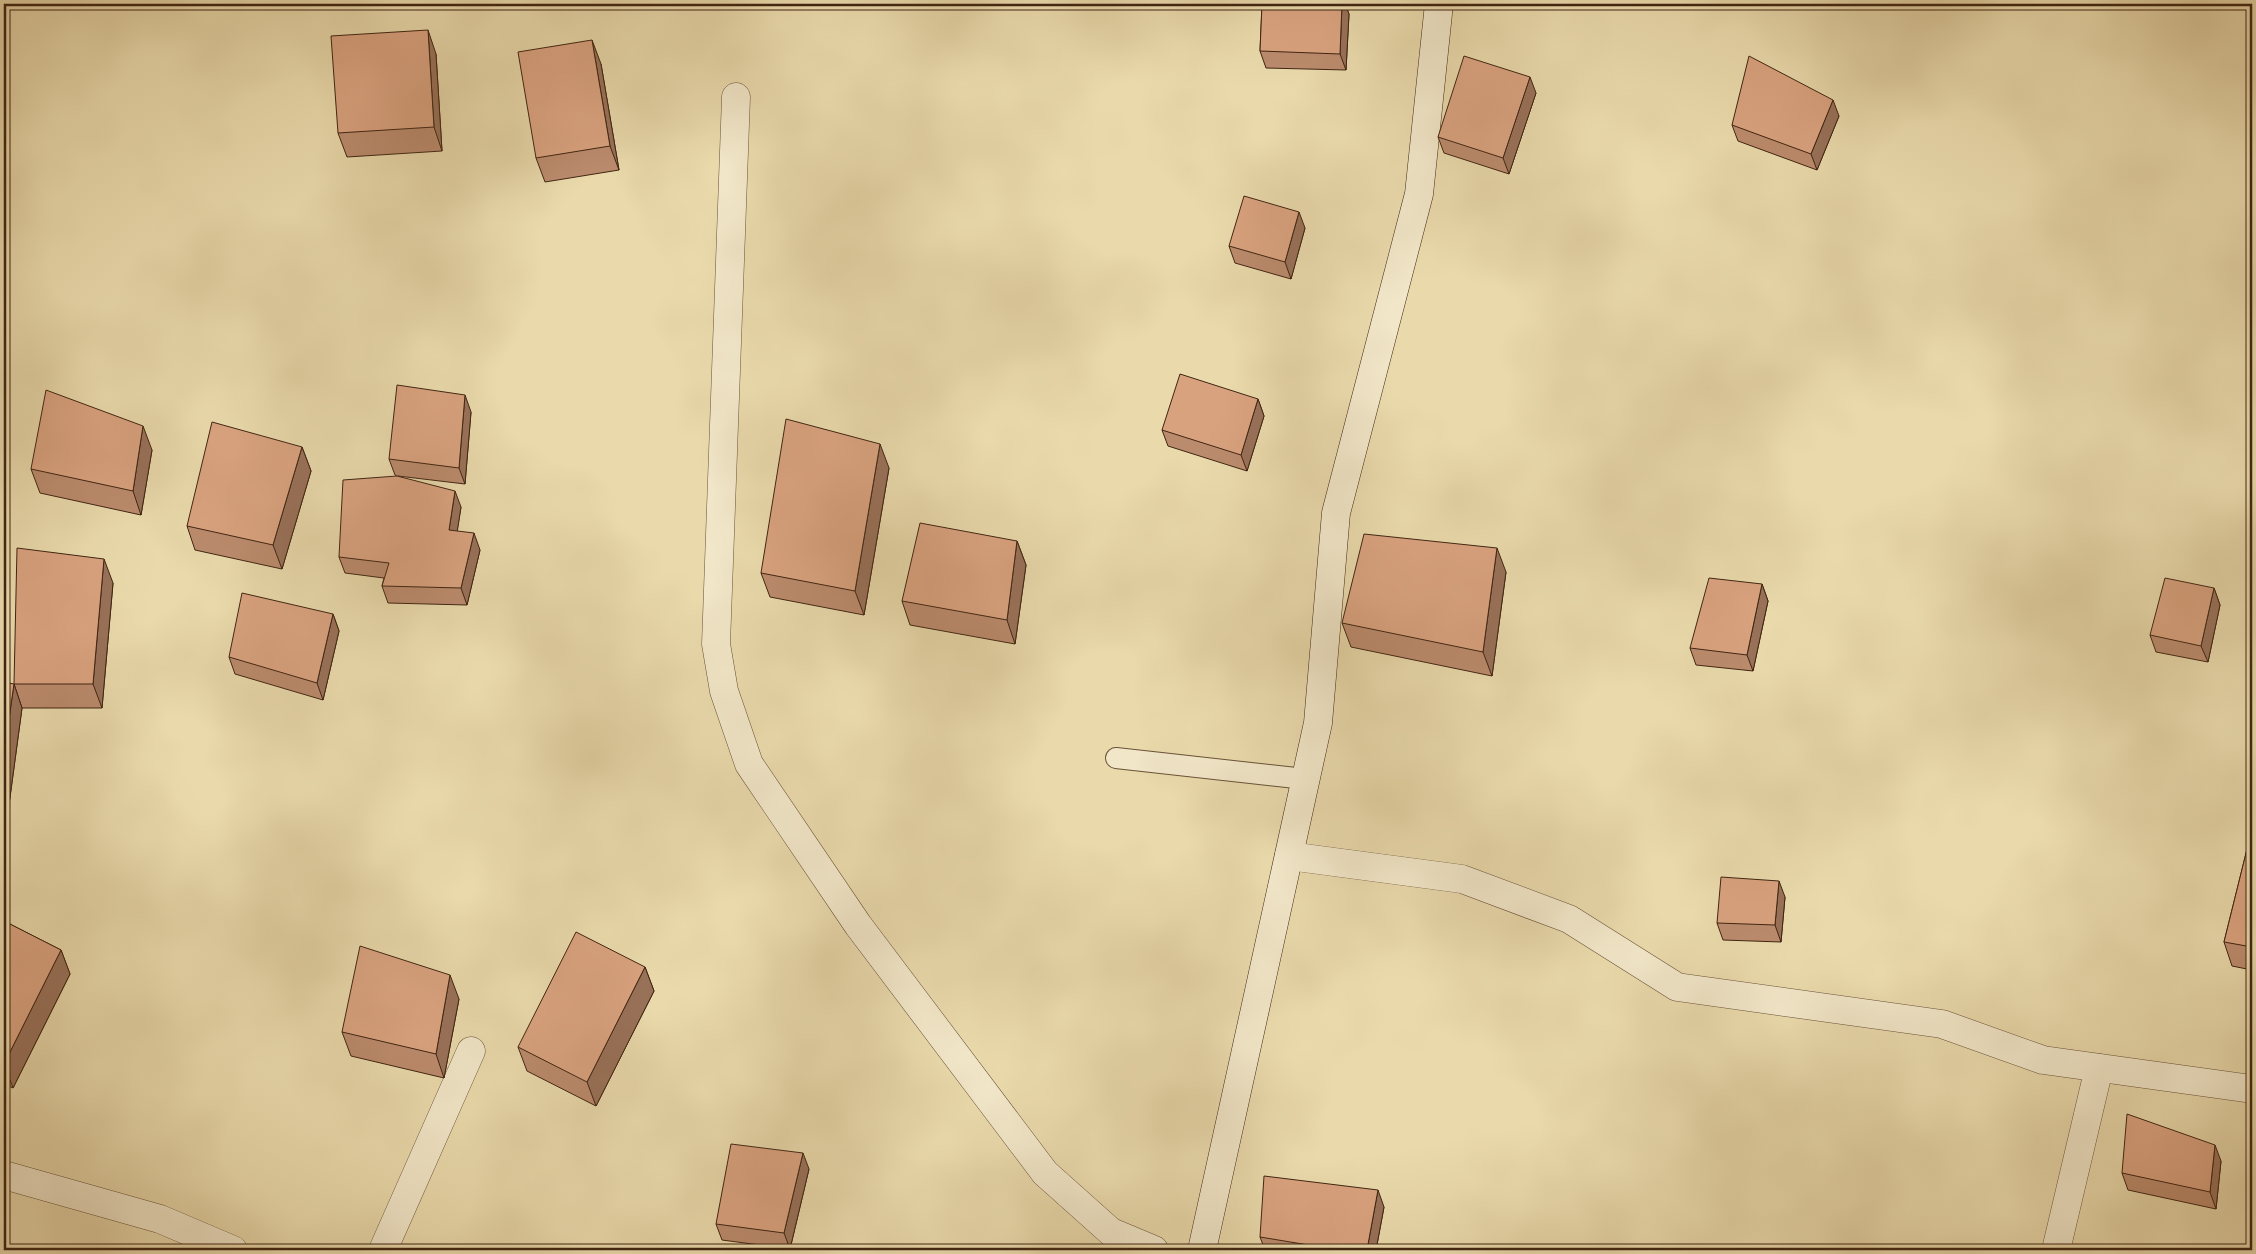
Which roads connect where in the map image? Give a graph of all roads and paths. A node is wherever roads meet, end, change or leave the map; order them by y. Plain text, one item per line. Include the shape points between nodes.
1 (1439, 4) edge
2 (736, 97) dead end
3 (1116, 758) dead end
4 (1305, 779) junction
5 (1289, 856) junction
6 (471, 1051) dead end
7 (2099, 1068) junction
8 (2252, 1089) edge
9 (4, 1175) edge
10 (233, 1250) edge
11 (383, 1250) edge
12 (1154, 1250) edge
13 (1202, 1250) edge
14 (2056, 1250) edge

1 - 4 street via 1418,194 1336,513 1318,723
2 - 12 street via 716,644 724,691 749,764 858,925 1045,1173 1111,1232
3 - 4 lane
4 - 5 street
5 - 7 street via 1462,879 1569,919 1677,987 1942,1024 2043,1060
5 - 13 street
6 - 11 street
7 - 8 street
7 - 14 street
9 - 10 street via 160,1220

